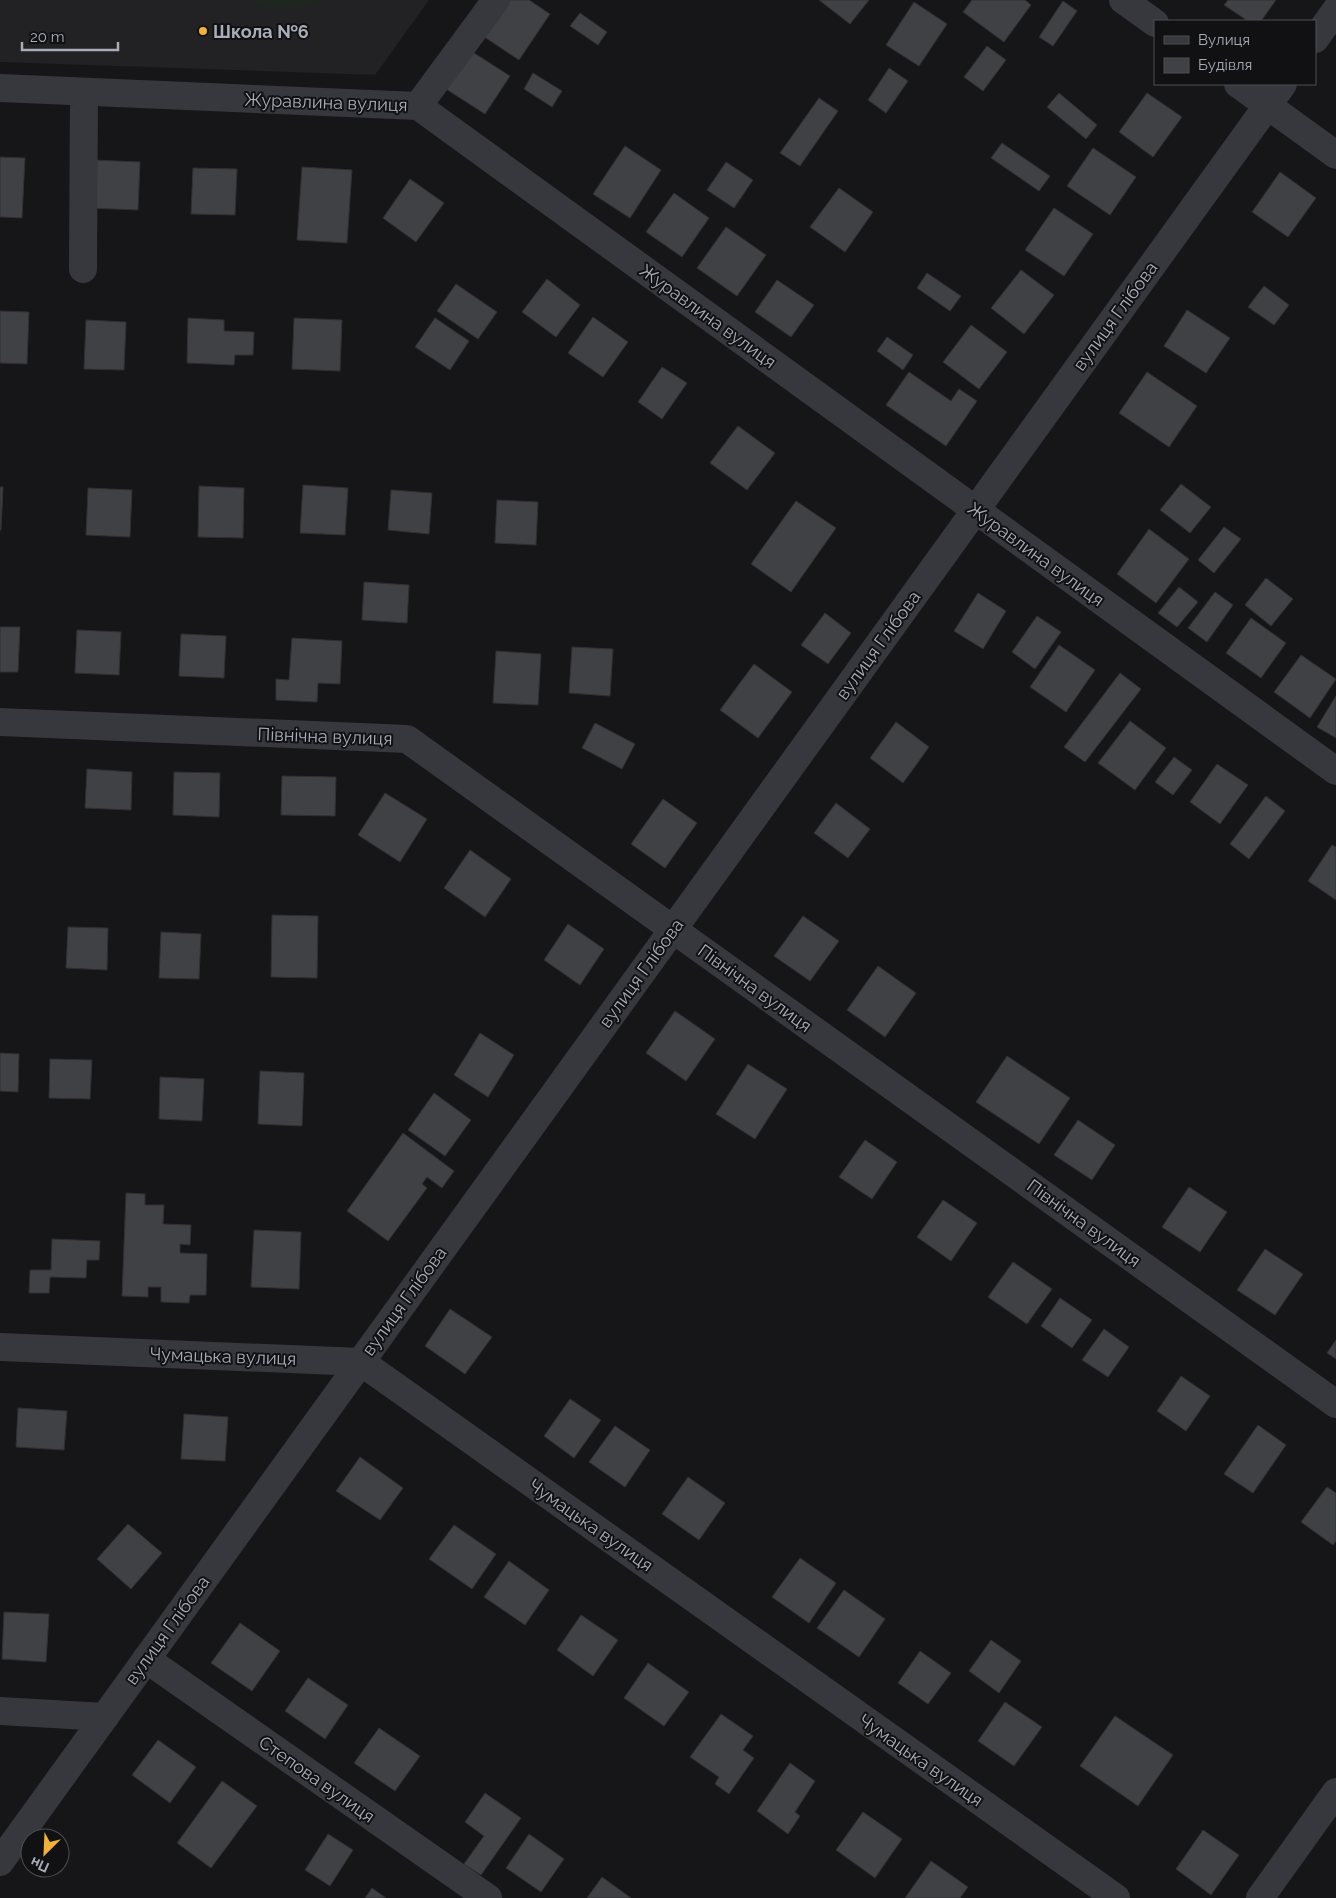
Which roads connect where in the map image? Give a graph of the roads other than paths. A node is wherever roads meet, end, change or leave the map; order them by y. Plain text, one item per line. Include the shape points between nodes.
1 (496, 0) edge
2 (1123, 0) edge
3 (1336, 10) edge
4 (1154, 22) edge
5 (1316, 38) edge
6 (1242, 85) edge
7 (0, 88) edge
8 (84, 92) junction
9 (1275, 94) edge
10 (418, 106) junction
11 (1336, 155) edge
12 (83, 269) dead end
13 (975, 510) junction
14 (0, 722) edge
15 (1336, 772) edge
16 (673, 929) junction
17 (0, 1347) edge
18 (361, 1362) junction
19 (1336, 1404) edge
20 (146, 1660) junction
21 (0, 1711) edge
22 (105, 1717) junction
23 (1336, 1792) edge
24 (0, 1862) edge
25 (488, 1898) edge
26 (1116, 1898) edge
27 (1260, 1898) edge

1 - 10 street
2 - 4 street
3 - 5 street
6 - 9 street
7 - 8 street, Журавлина вулиця
8 - 10 street, Журавлина вулиця
8 - 12 street
9 - 11 street
9 - 13 street, вулиця Глібова
10 - 13 street, Журавлина вулиця
13 - 15 street, Журавлина вулиця
13 - 16 street, вулиця Глібова
14 - 16 street, Північна вулиця via 407,739
16 - 18 street, вулиця Глібова
16 - 19 street, Північна вулиця
17 - 18 street, Чумацька вулиця
18 - 20 street, вулиця Глібова
18 - 26 street, Чумацька вулиця
20 - 22 street, вулиця Глібова
20 - 25 street, Степова вулиця
21 - 22 street
22 - 24 street, вулиця Глібова
23 - 27 street

